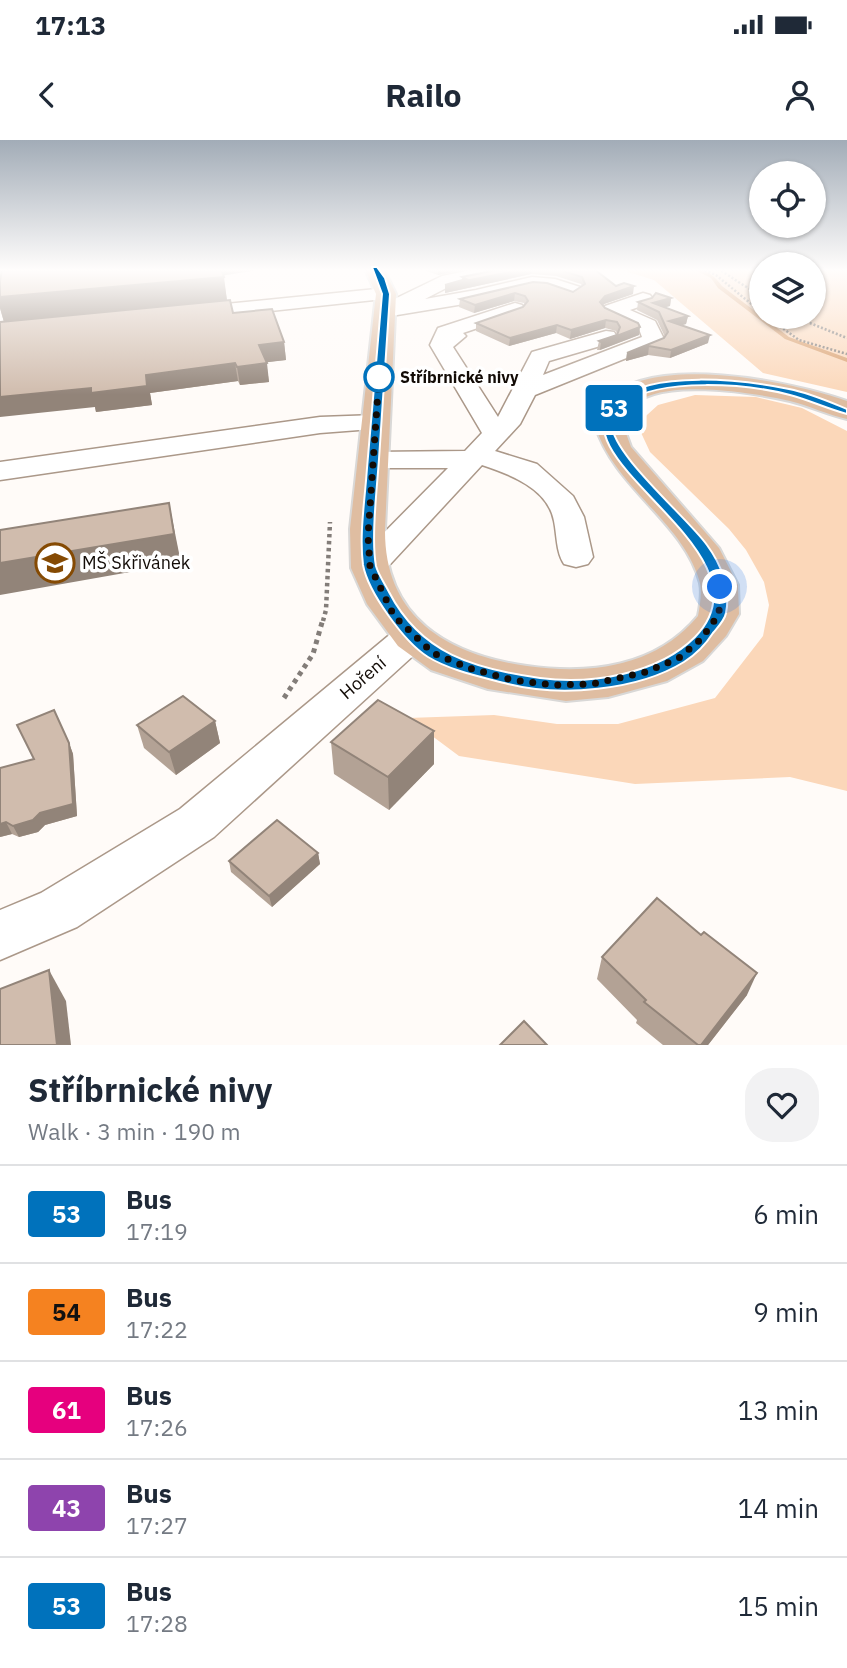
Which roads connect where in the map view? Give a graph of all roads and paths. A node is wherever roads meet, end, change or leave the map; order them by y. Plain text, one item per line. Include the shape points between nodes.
1 (247, 311) edge
2 (385, 311) edge
3 (507, 311) edge
4 (615, 311) edge
5 (167, 316) edge
6 (784, 329) edge
7 (825, 329) edge
8 (606, 337) edge
9 (847, 338) edge
10 (847, 354) edge
11 (525, 390) junction
12 (847, 411) edge
13 (376, 423) junction
14 (482, 449) junction
15 (373, 460) junction
16 (0, 471) edge
17 (332, 509) dead end
18 (576, 557) dead end
19 (370, 566) junction
20 (412, 636) junction
21 (281, 703) dead end
22 (0, 935) edge

1 - 5 street
2 - 13 main road
3 - 14 street via 445,332
4 - 11 street via 648,326 653,339
6 - 10 path via 799,340
7 - 9 path
8 - 11 street via 540,357
11 - 14 street via 511,419
12 - 20 main road via 758,386 693,383 640,391 610,413 611,439 623,457 702,546 715,567 719,614 679,658 646,672 592,684 554,685 469,668 433,653
13 - 15 main road
13 - 16 street via 320,425
14 - 15 street
14 - 18 street via 527,470 562,502
14 - 19 street
15 - 19 main road
17 - 21 path via 326,610 313,654
19 - 20 main road via 394,616
20 - 22 street, Hoření via 197,823 59,911

